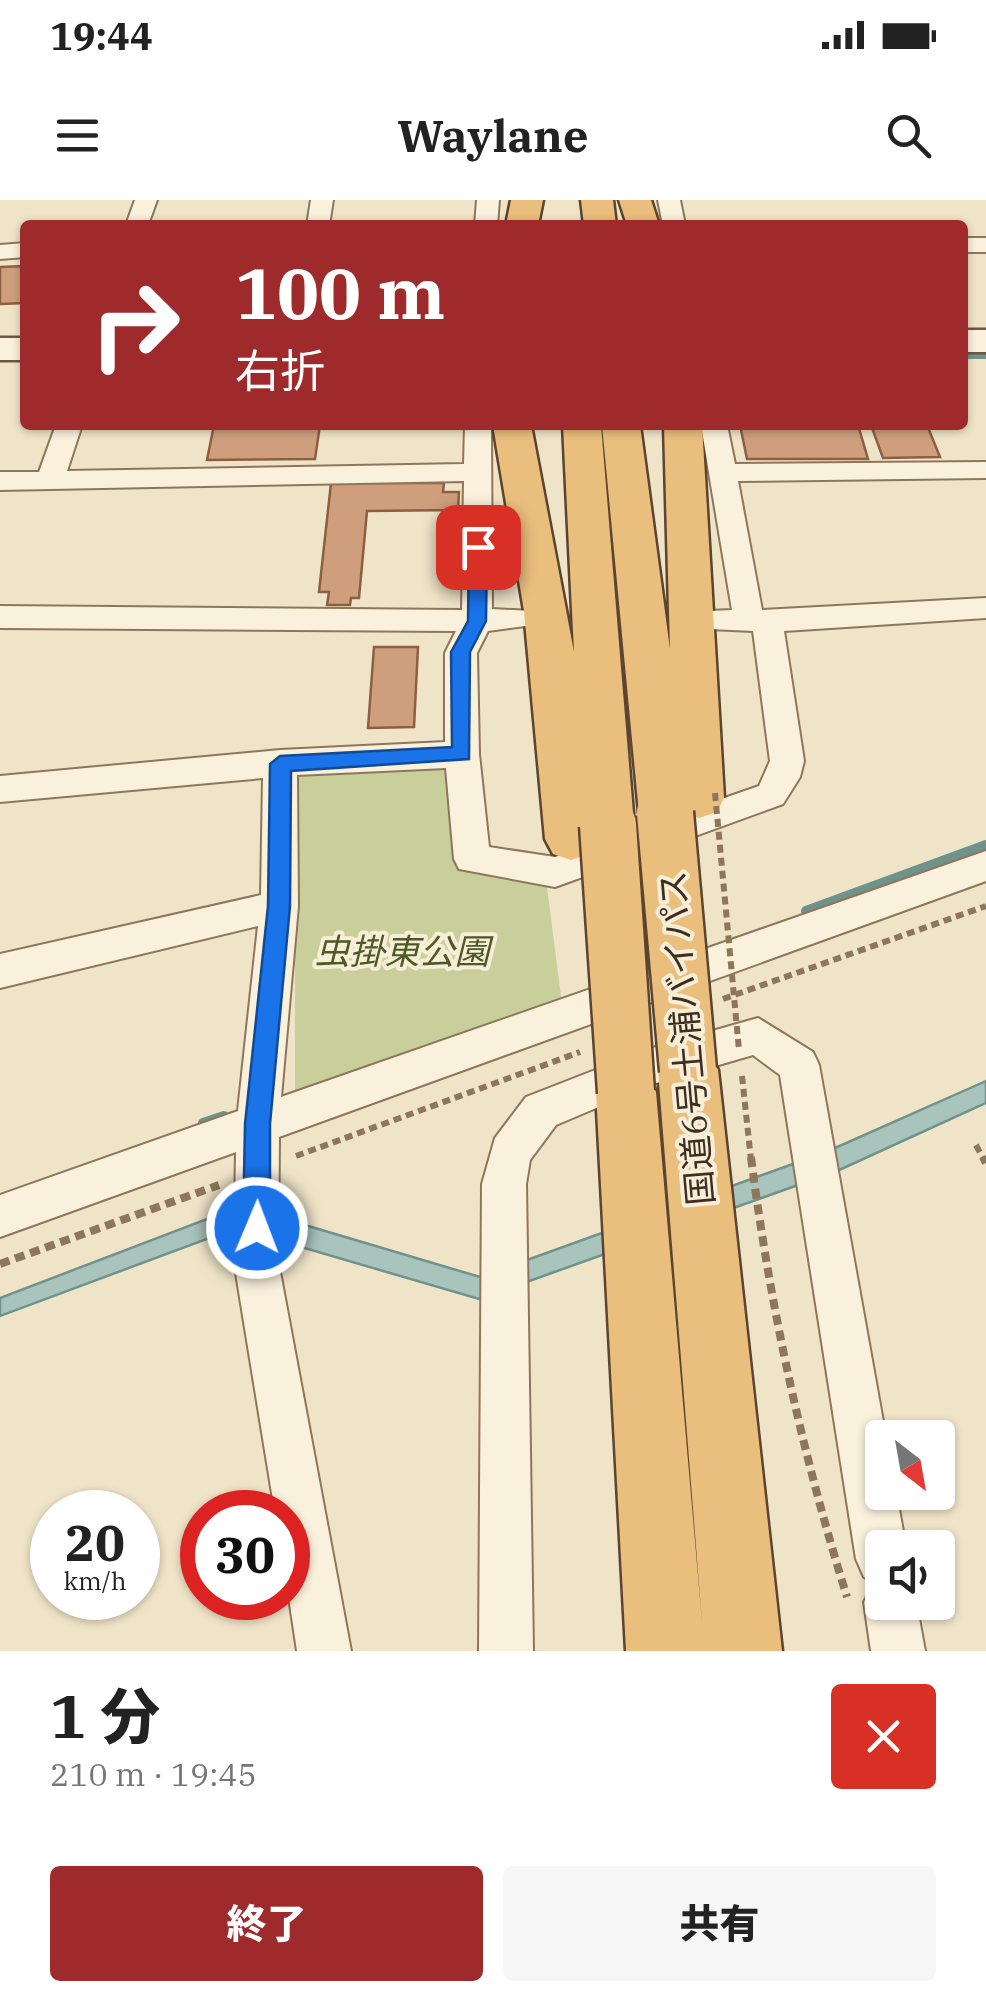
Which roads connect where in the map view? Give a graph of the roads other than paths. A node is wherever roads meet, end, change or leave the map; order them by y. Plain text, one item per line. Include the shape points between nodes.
1 (66, 430) edge
2 (478, 430) edge
3 (513, 430) edge
4 (582, 430) edge
5 (621, 430) edge
6 (683, 430) edge
7 (715, 430) edge
8 (986, 470) edge
9 (479, 472) junction
10 (722, 473) junction
11 (50, 478) junction
12 (0, 481) edge
13 (986, 608) edge
14 (0, 617) edge
15 (522, 618) dead end
16 (700, 620) dead end
17 (477, 621) junction
18 (758, 622) junction
19 (462, 754) junction
20 (280, 764) junction
21 (0, 789) edge
22 (693, 801) junction
23 (590, 832) junction
24 (986, 866) edge
25 (279, 906) junction
26 (0, 970) edge
27 (653, 1053) junction
28 (258, 1124) junction
29 (0, 1216) edge
30 (877, 1530) edge
31 (879, 1620) edge
32 (324, 1651) edge
33 (506, 1651) edge
34 (665, 1651) edge
35 (743, 1651) edge
36 (898, 1651) edge

1 - 11 street
2 - 9 street
3 - 23 highway
4 - 23 highway, 国道6号土浦バイパス
5 - 22 highway, 国道6号土浦バイパス
6 - 22 highway
7 - 10 street
8 - 10 street
9 - 11 street
9 - 17 street
10 - 18 street
11 - 12 street
13 - 18 street
14 - 17 street
15 - 17 street
16 - 18 street
17 - 19 street via 461,652
18 - 19 street via 787,761 771,795 555,872 472,859
19 - 20 street
20 - 21 street
20 - 25 street
22 - 27 highway, 国道6号土浦バイパス, bridge
23 - 27 highway, 国道6号土浦バイパス, bridge
24 - 28 street
25 - 26 street
25 - 28 street
27 - 34 highway, 国道6号土浦バイパス
27 - 35 highway, 国道6号土浦バイパス
28 - 29 street
28 - 32 street via 256,1261
30 - 33 street via 799,1065 758,1036 649,1067 541,1110 510,1152 504,1184
31 - 36 street

